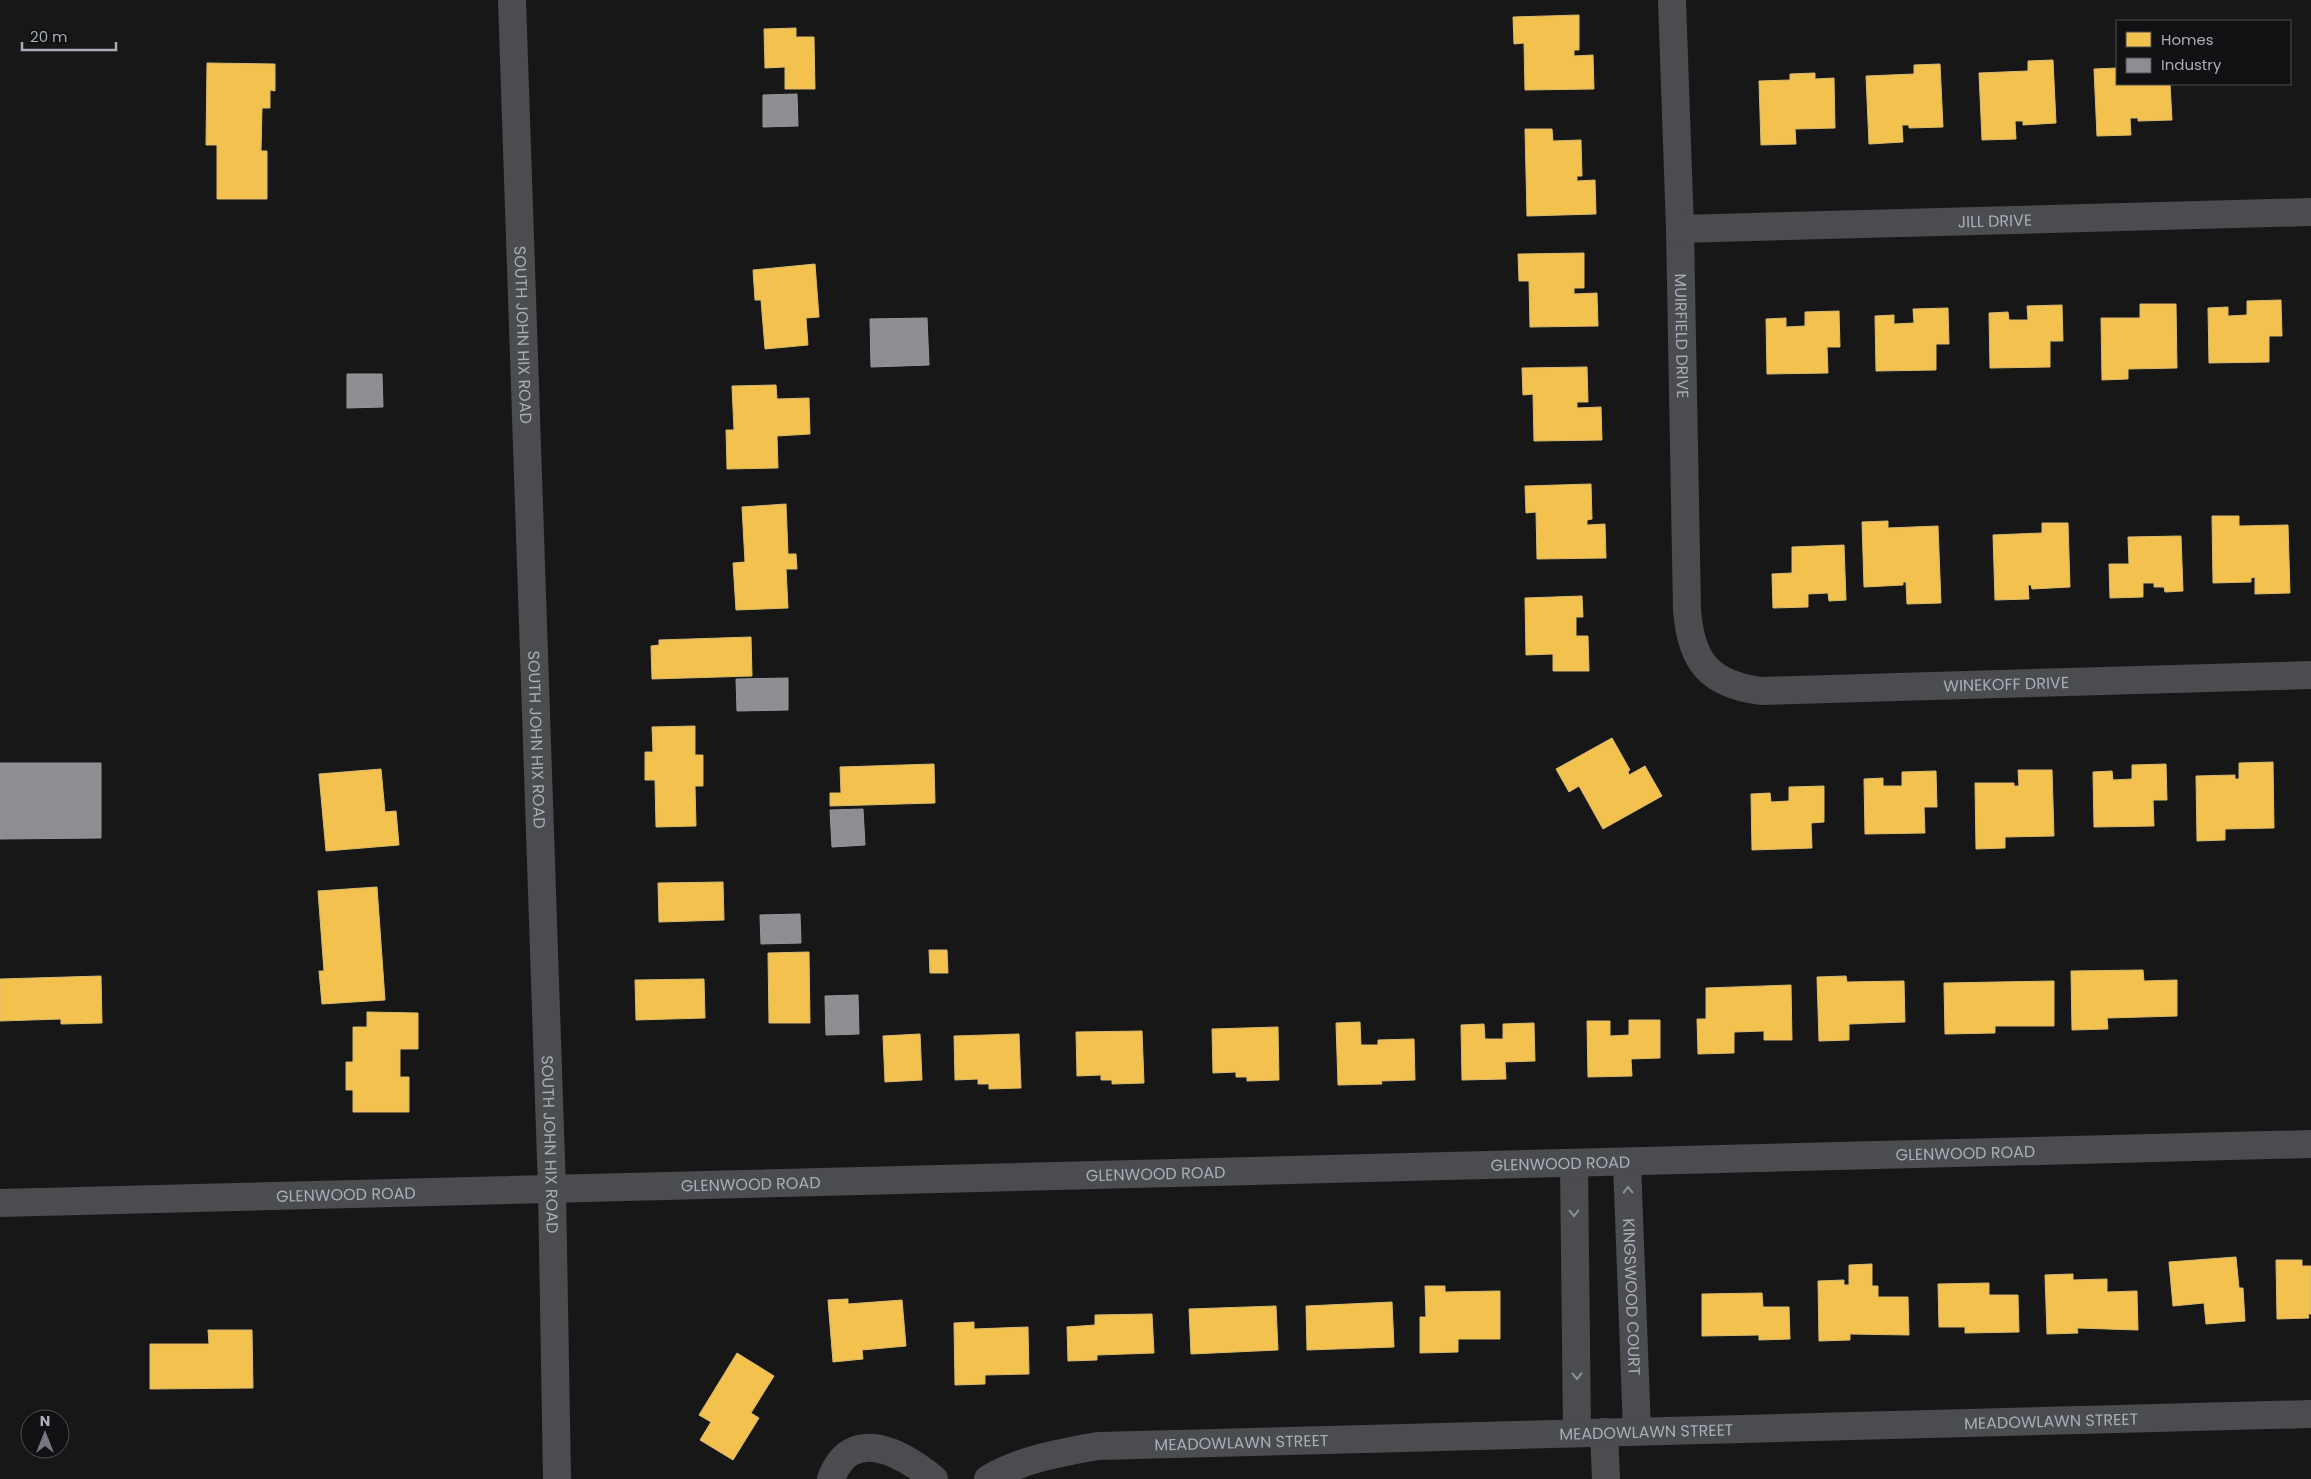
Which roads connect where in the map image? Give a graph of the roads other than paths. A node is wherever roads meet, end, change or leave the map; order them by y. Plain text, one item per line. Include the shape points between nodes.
1 (512, 0) edge
2 (1672, 0) edge
3 (2311, 212) edge
4 (1680, 229) junction
5 (1705, 669) joint
6 (2311, 675) edge
7 (2311, 1144) edge
8 (1627, 1163) junction
9 (1574, 1164) junction
10 (552, 1189) junction
11 (0, 1203) edge
12 (2311, 1414) edge
13 (1637, 1431) junction
14 (1590, 1432) junction
15 (557, 1479) edge
16 (831, 1479) edge
17 (934, 1479) edge
18 (988, 1479) edge
19 (1606, 1479) edge

1 - 10 street, SOUTH JOHN HIX ROAD
2 - 4 street, MUIRFIELD DRIVE
3 - 4 street, JILL DRIVE
4 - 5 street, MUIRFIELD DRIVE via 1687,610 1691,640
5 - 6 street, WINEKOFF DRIVE via 1739,688 1761,691
7 - 8 street, GLENWOOD ROAD
8 - 9 street, GLENWOOD ROAD
13 -> 8 street, KINGSWOOD COURT
9 - 10 street, GLENWOOD ROAD
9 -> 14 street
10 - 11 street, GLENWOOD ROAD
10 - 15 street, SOUTH JOHN HIX ROAD
12 - 13 street, MEADOWLAWN STREET
13 - 14 street, MEADOWLAWN STREET
14 - 18 street, MEADOWLAWN STREET via 1098,1446 1047,1454
14 - 19 street
16 - 17 street via 836,1465 849,1453 866,1446 898,1455

